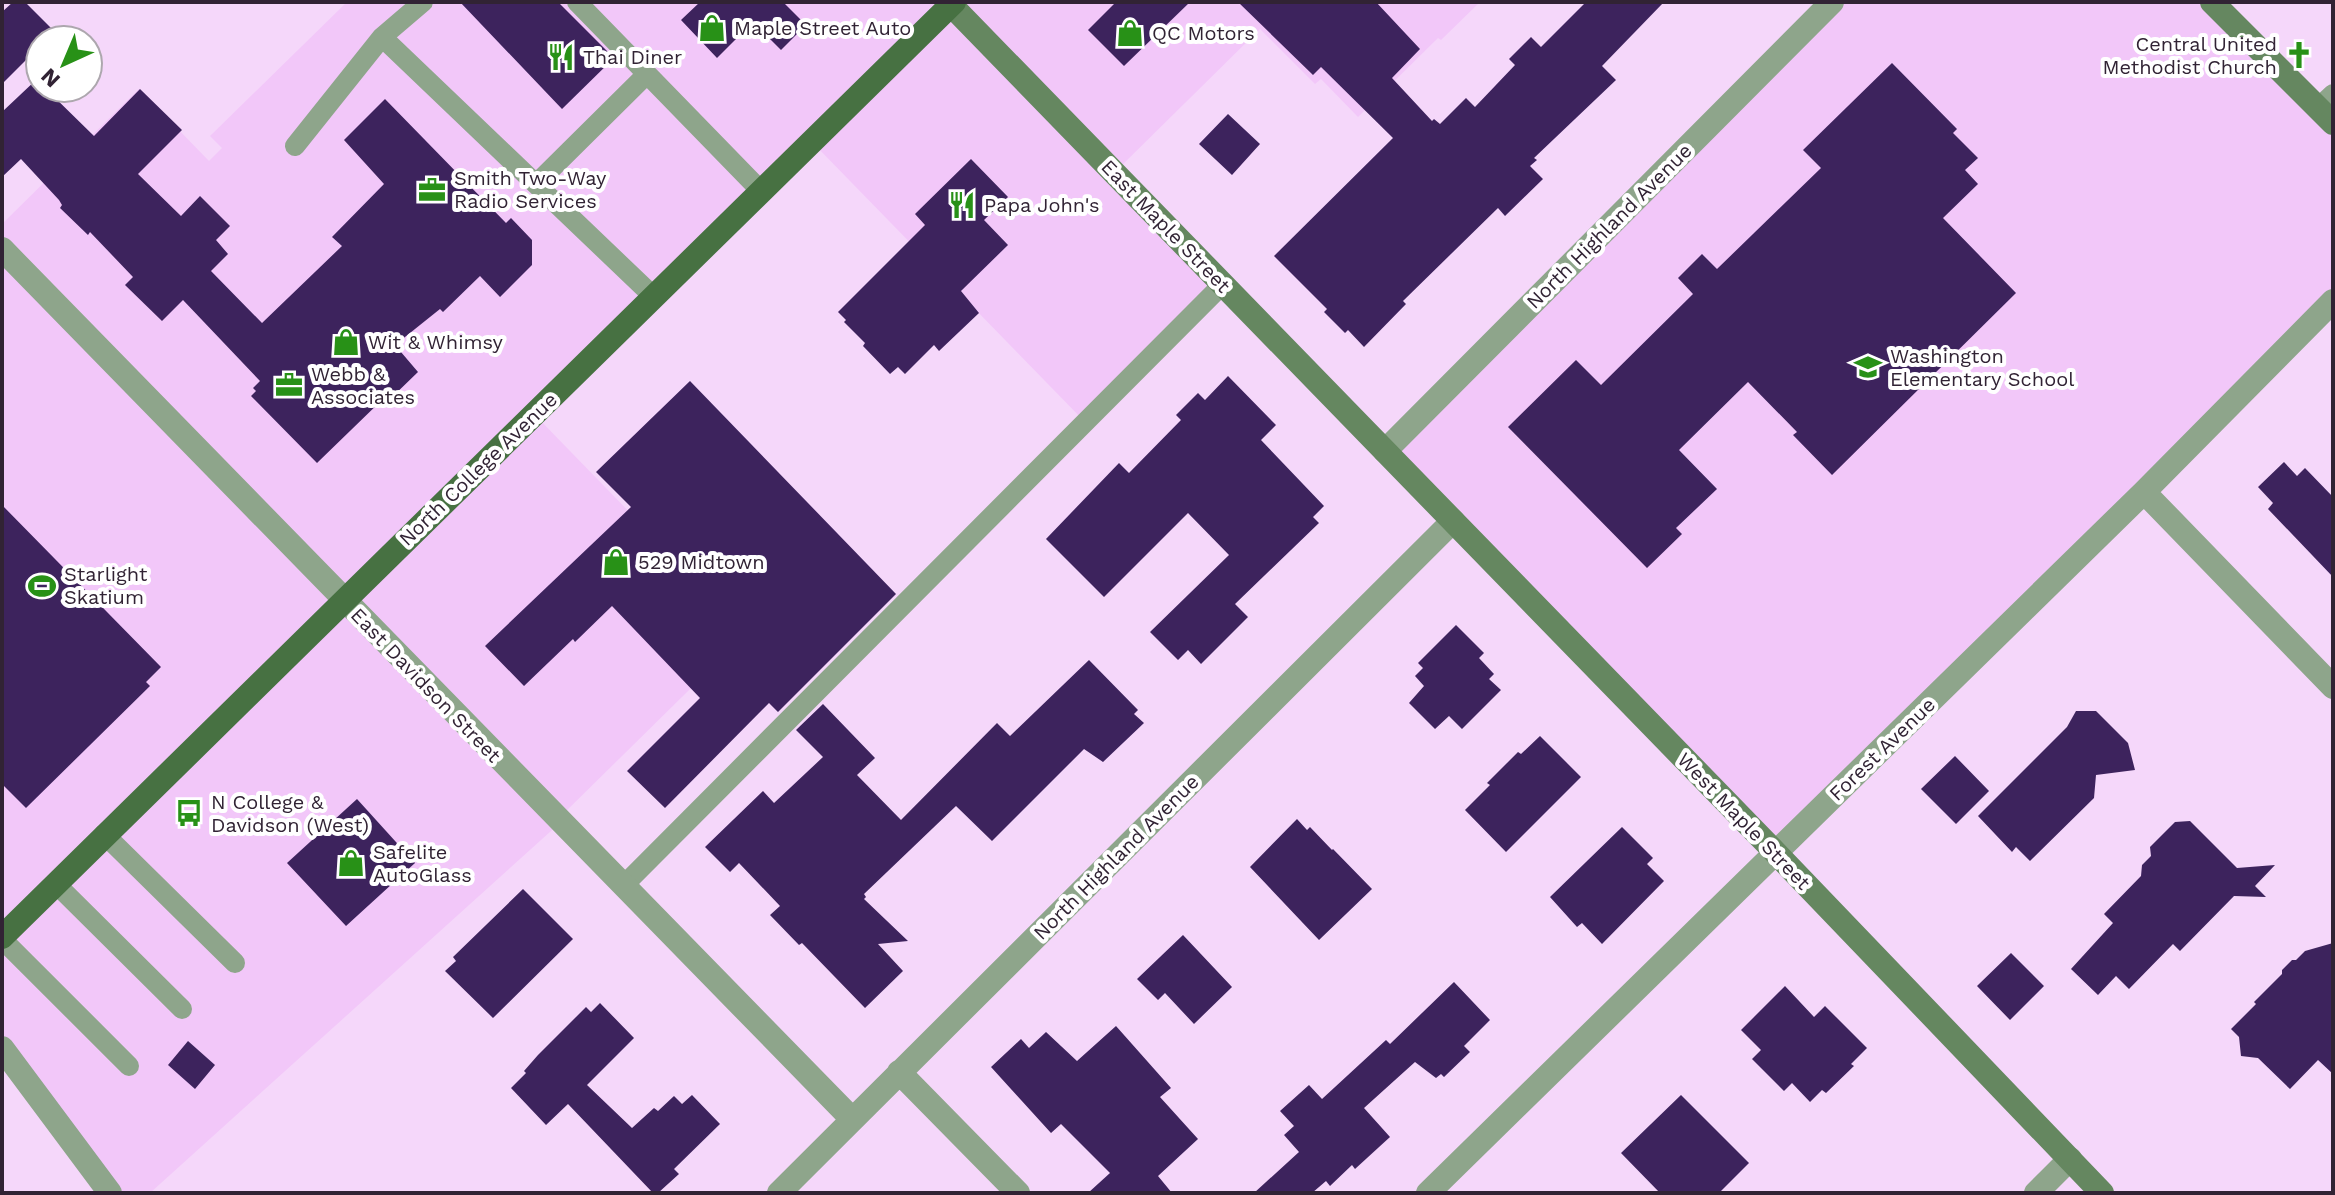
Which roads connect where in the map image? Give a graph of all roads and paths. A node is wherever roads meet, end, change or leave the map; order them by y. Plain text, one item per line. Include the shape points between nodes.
1 (423, 2) edge
2 (577, 2) edge
3 (1832, 2) edge
4 (2212, 2) edge
5 (951, 3) edge
6 (382, 37) junction
7 (647, 74) junction
8 (2328, 108) edge
9 (295, 146) dead end
10 (536, 184) junction
11 (761, 191) junction
12 (2, 249) edge
13 (1223, 284) junction
14 (654, 297) junction
15 (2333, 301) edge
16 (1385, 451) junction
17 (2144, 492) junction
18 (1453, 521) junction
19 (343, 601) junction
20 (2333, 687) edge
21 (104, 834) junction
22 (1776, 853) junction
23 (56, 884) junction
24 (623, 886) junction
25 (2, 938) edge
26 (235, 963) dead end
27 (182, 1009) dead end
28 (2, 1048) edge
29 (129, 1066) dead end
30 (899, 1072) junction
31 (852, 1119) junction
32 (2070, 1159) junction
33 (110, 1193) edge
34 (779, 1193) edge
35 (1018, 1193) edge
36 (1428, 1193) edge
37 (2036, 1193) edge
38 (2102, 1193) edge

1 - 6 lane
2 - 7 lane
3 - 16 street, North Highland Avenue
4 - 8 street
5 - 11 main road, North College Avenue
5 - 13 street, East Maple Street
6 - 9 lane
6 - 10 lane
7 - 10 lane
7 - 11 lane
10 - 14 lane
11 - 14 main road, North College Avenue
12 - 19 street, East Davidson Street
13 - 16 street, East Maple Street
13 - 24 lane
14 - 19 main road, North College Avenue
15 - 17 street, Forest Avenue
16 - 18 street, West Maple Street
17 - 20 street
17 - 22 street, Forest Avenue
18 - 22 street, West Maple Street
18 - 30 street, North Highland Avenue
19 - 21 main road, North College Avenue
19 - 24 street, East Davidson Street
21 - 23 main road, North College Avenue
21 - 26 lane
22 - 32 street, West Maple Street
22 - 36 street, Forest Avenue
23 - 25 main road, North College Avenue
23 - 27 lane
24 - 31 street, East Davidson Street
25 - 29 lane
28 - 33 street
30 - 31 street, North Highland Avenue
30 - 35 street
31 - 34 street, North Highland Avenue
32 - 37 street
32 - 38 street, West Maple Street

